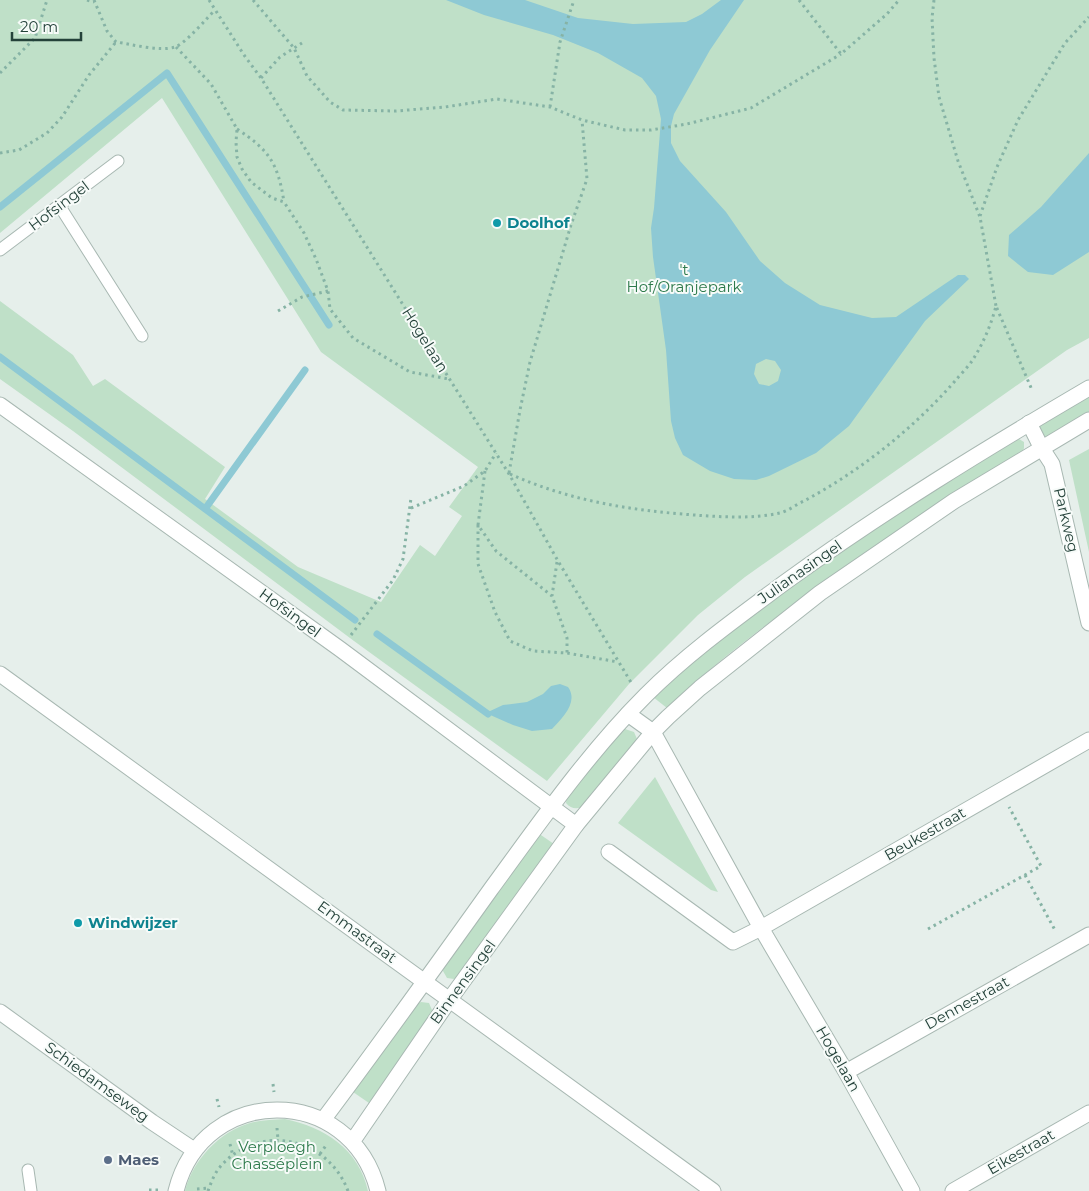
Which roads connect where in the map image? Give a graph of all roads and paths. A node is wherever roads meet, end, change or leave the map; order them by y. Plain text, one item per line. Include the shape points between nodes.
1 (46, 0) edge
2 (87, 0) edge
3 (209, 0) edge
4 (253, 0) edge
5 (574, 0) edge
6 (799, 0) edge
7 (899, 0) edge
8 (934, 0) edge
9 (94, 1) edge
10 (215, 10) junction
11 (1089, 17) edge
12 (116, 42) junction
13 (302, 43) dead end
14 (176, 47) junction
15 (294, 48) junction
16 (842, 54) junction
17 (0, 73) edge
18 (261, 78) junction
19 (550, 107) junction
20 (582, 120) junction
21 (237, 128) junction
22 (0, 153) edge
23 (118, 161) dead end
24 (284, 202) junction
25 (59, 206) junction
26 (980, 217) junction
27 (0, 250) edge
28 (328, 291) junction
29 (996, 306) junction
30 (278, 311) dead end
31 (142, 336) dead end
32 (450, 380) junction
33 (1089, 388) edge
34 (1032, 390) dead end
35 (0, 405) edge
36 (1089, 420) edge
37 (1029, 423) junction
38 (1041, 447) junction
39 (496, 453) junction
40 (485, 471) junction
41 (509, 474) junction
42 (411, 498) dead end
43 (411, 508) junction
44 (478, 525) junction
45 (558, 561) junction
46 (552, 596) junction
47 (1089, 623) edge
48 (340, 649) junction
49 (567, 654) junction
50 (618, 662) junction
51 (0, 674) edge
52 (633, 685) dead end
53 (628, 714) junction
54 (653, 732) junction
55 (1089, 740) edge
56 (1001, 791) junction
57 (552, 806) junction
58 (576, 825) junction
59 (609, 852) dead end
60 (1025, 875) junction
61 (761, 928) junction
62 (928, 929) dead end
63 (1089, 936) edge
64 (1065, 948) junction
65 (425, 981) junction
66 (450, 999) junction
67 (0, 1012) edge
68 (846, 1072) junction
69 (1089, 1113) edge
70 (323, 1120) junction
71 (352, 1142) junction
72 (194, 1150) junction
73 (28, 1170) dead end
74 (31, 1191) edge
75 (176, 1191) edge
76 (208, 1191) edge
77 (348, 1191) edge
78 (378, 1191) edge
79 (713, 1191) edge
80 (912, 1191) edge
81 (953, 1191) edge

1 - 17 path via 35,38
2 - 9 path
3 - 10 path, Hogelaan
4 - 15 path
5 - 19 path via 560,42
6 - 16 path
7 - 16 path
8 - 26 path via 934,58 939,97 958,161
9 - 12 path via 107,31
10 - 14 path
10 - 18 path, Hogelaan
11 - 26 path via 1065,43 1018,120
12 - 14 path
12 - 22 path via 47,133 19,150
13 - 15 path
14 - 21 path via 211,84
15 - 18 path via 280,57
15 - 19 path via 307,76 330,102 342,110 396,111 497,99
16 - 20 path via 751,108 651,130 625,130
18 - 32 path, Hogelaan
19 - 20 path
20 - 41 path via 587,178 530,362
21 - 24 path via 259,143 272,160 281,181
21 - 24 path via 236,150 242,170 251,182 272,198
23 - 25 lane, Hofsingel
24 - 28 path via 304,233
25 - 27 lane, Hofsingel
25 - 31 lane
26 - 29 path
28 - 30 path via 302,297
28 - 32 path via 330,309 353,338 410,372
29 - 34 path
29 - 41 path via 990,327 972,361 917,420 822,491 782,512 739,517 650,511 586,500
32 - 39 path, Hogelaan
33 - 37 street, Julianasingel
35 - 48 street, Hofsingel
36 - 38 street, Julianasingel
37 - 38 street, Parkweg
37 - 53 street, Julianasingel via 868,524 755,604 668,674
38 - 47 street, Parkweg via 1052,464
38 - 54 street, Julianasingel via 954,500 820,593 700,688
39 - 40 path
39 - 41 path, Hogelaan
40 - 43 path via 464,486
40 - 44 path
41 - 45 path, Hogelaan
42 - 43 path
43 - 48 path via 403,559 393,580
44 - 46 path via 496,551
44 - 49 path via 478,564 495,612 510,641 533,651
45 - 46 path
45 - 50 path, Hogelaan
46 - 49 path via 567,638
48 - 57 street, Hofsingel
49 - 50 path
50 - 52 path, Hogelaan
51 - 65 street, Emmastraat
53 - 54 street, Hogelaan
53 - 57 street, Julianasingel
54 - 58 street, Julianasingel
54 - 61 street, Hogelaan
55 - 56 street, Beukestraat
56 - 60 path via 1041,866
56 - 61 street, Beukestraat
57 - 58 street, Hofsingel
57 - 65 street, Binnensingel
58 - 66 street, Binnensingel
59 - 61 street via 733,942
60 - 62 path
60 - 64 path
61 - 68 street, Hogelaan
63 - 64 street, Dennestraat
64 - 68 street, Dennestraat
65 - 66 street, Emmastraat
65 - 70 street, Binnensingel
66 - 71 street, Binnensingel
66 - 79 street, Emmastraat
67 - 72 street, Schiedamseweg
68 - 80 street, Hogelaan
69 - 81 street, Eikestraat
70 - 71 street
70 - 72 street via 285,1110 250,1113 224,1124
71 - 78 street via 367,1162
72 - 75 street
73 - 74 lane
76 - 77 path via 220,1167 233,1156 246,1147 278,1140 294,1142 324,1156 336,1168

